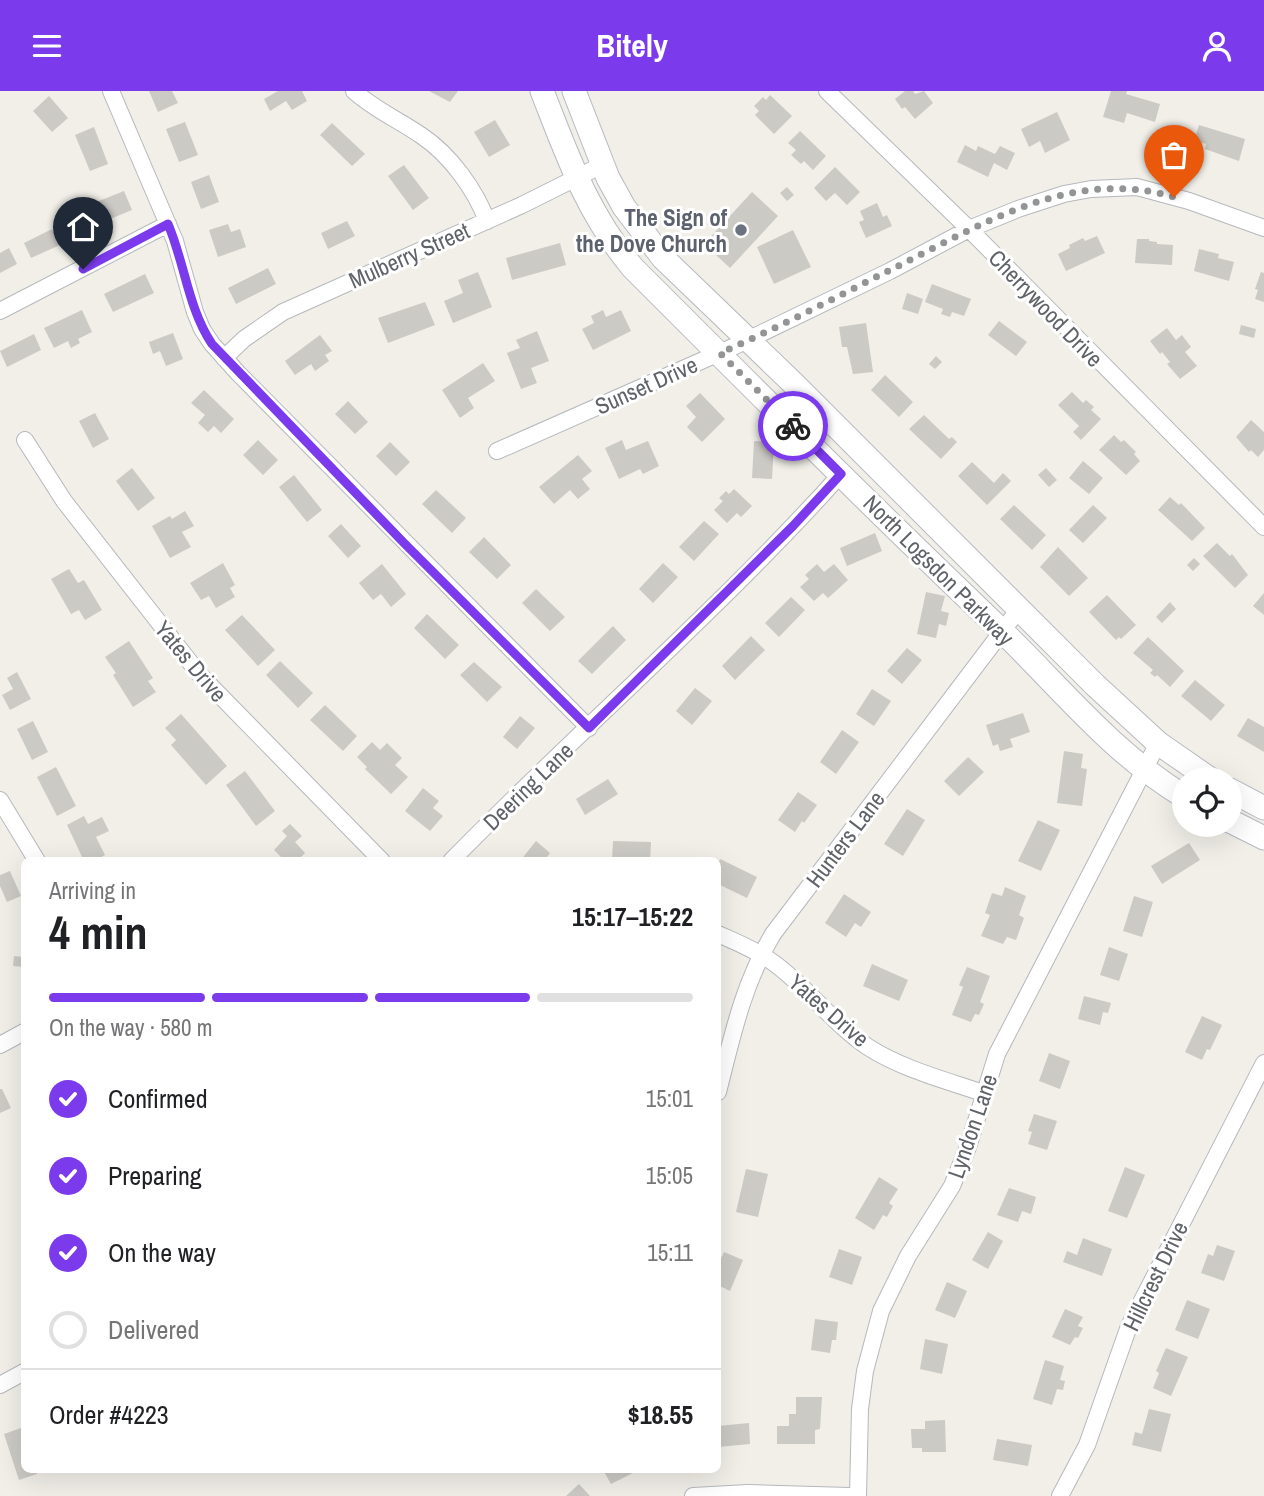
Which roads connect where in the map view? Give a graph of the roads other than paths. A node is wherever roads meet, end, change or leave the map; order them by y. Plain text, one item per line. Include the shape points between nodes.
1 (111, 91) edge
2 (354, 91) edge
3 (542, 91) edge
4 (573, 91) edge
5 (833, 93) edge
6 (602, 165) junction
7 (575, 177) junction
8 (487, 221) junction
9 (168, 224) junction
10 (1264, 228) edge
11 (969, 229) junction
12 (0, 311) edge
13 (746, 339) junction
14 (720, 353) junction
15 (224, 358) junction
16 (25, 440) dead end
17 (497, 451) dead end
18 (841, 474) junction
19 (1264, 527) edge
20 (1019, 609) junction
21 (1003, 632) junction
22 (589, 728) junction
23 (1158, 743) junction
24 (1193, 767) edge
25 (1144, 770) junction
26 (1172, 788) edge
27 (1242, 796) edge
28 (0, 800) edge
29 (1264, 808) edge
30 (1242, 827) edge
31 (1264, 838) edge
32 (35, 857) edge
33 (378, 857) edge
34 (455, 857) edge
35 (721, 935) edge
36 (761, 954) junction
37 (21, 1034) edge
38 (0, 1045) edge
39 (1264, 1063) edge
40 (721, 1081) edge
41 (983, 1093) junction
42 (21, 1374) edge
43 (0, 1385) edge
44 (693, 1496) edge
45 (849, 1496) edge
46 (858, 1496) edge
47 (1060, 1496) edge

1 - 9 street
2 - 8 street via 445,155
3 - 7 main road, North Logsdon Parkway
4 - 6 main road, North Logsdon Parkway
5 - 11 street, Cherrywood Drive
6 - 7 street, Mulberry Street
6 - 13 main road, North Logsdon Parkway via 642,234
7 - 8 street, Mulberry Street
7 - 14 main road, North Logsdon Parkway via 613,244
8 - 15 street, Mulberry Street via 283,312
9 - 12 street
9 - 15 street via 199,321
10 - 11 street, Sunset Drive via 1160,192 1114,187 1064,194
11 - 13 street, Sunset Drive
11 - 19 street, Cherrywood Drive
13 - 14 street, Sunset Drive
13 - 20 main road, North Logsdon Parkway
14 - 17 street, Sunset Drive
14 - 18 main road, North Logsdon Parkway
15 - 22 street
16 - 33 street, Yates Drive via 64,501 200,675
18 - 21 main road, North Logsdon Parkway
18 - 22 street, Deering Lane
20 - 21 street, Hunters Lane
20 - 23 main road, North Logsdon Parkway
21 - 25 main road, North Logsdon Parkway via 1114,746
21 - 36 street, Hunters Lane
22 - 34 street, Deering Lane
23 - 24 main road, North Logsdon Parkway
23 - 25 street, Lyndon Lane
25 - 26 main road, North Logsdon Parkway
25 - 41 street, Lyndon Lane via 1006,1037
27 - 29 main road
28 - 32 street
30 - 31 main road
35 - 36 street, Yates Drive
36 - 40 street, Hunters Lane via 744,993
36 - 41 street, Yates Drive via 869,1047 901,1064
37 - 38 street
39 - 47 street, Hillcrest Drive via 1139,1304 1087,1445
41 - 46 street, Lyndon Lane via 952,1186 908,1256 874,1331 860,1409
42 - 43 street
44 - 45 street

